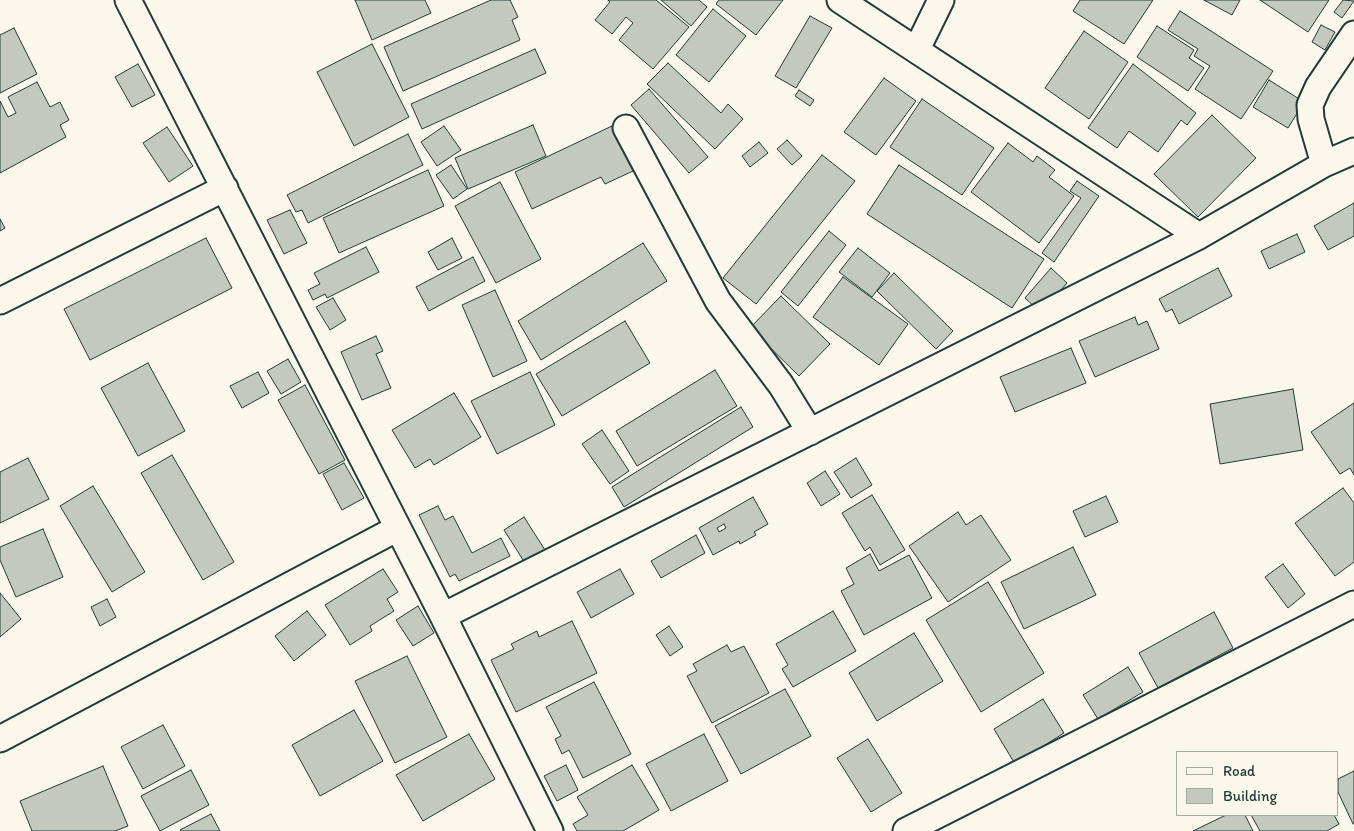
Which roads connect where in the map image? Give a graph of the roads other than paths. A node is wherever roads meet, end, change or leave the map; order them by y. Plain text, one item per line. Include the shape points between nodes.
1 (128, 0) edge
2 (840, 0) edge
3 (941, 0) edge
4 (1354, 34) edge
5 (917, 49) junction
6 (626, 128) dead end
7 (1354, 151) edge
8 (1324, 164) junction
9 (225, 188) junction
10 (1199, 236) junction
11 (0, 301) edge
12 (810, 432) junction
13 (398, 528) junction
14 (1354, 604) edge
15 (443, 616) junction
16 (0, 739) edge
17 (550, 831) edge
18 (906, 831) edge

1 - 9 street
2 - 5 street
3 - 5 street
4 - 8 street via 1318,87 1310,105
5 - 10 street
6 - 12 street via 718,301 781,384
7 - 8 street
8 - 10 street
9 - 11 street
9 - 13 street
10 - 12 street
12 - 15 street
13 - 15 street
13 - 16 street
14 - 18 street
15 - 17 street

